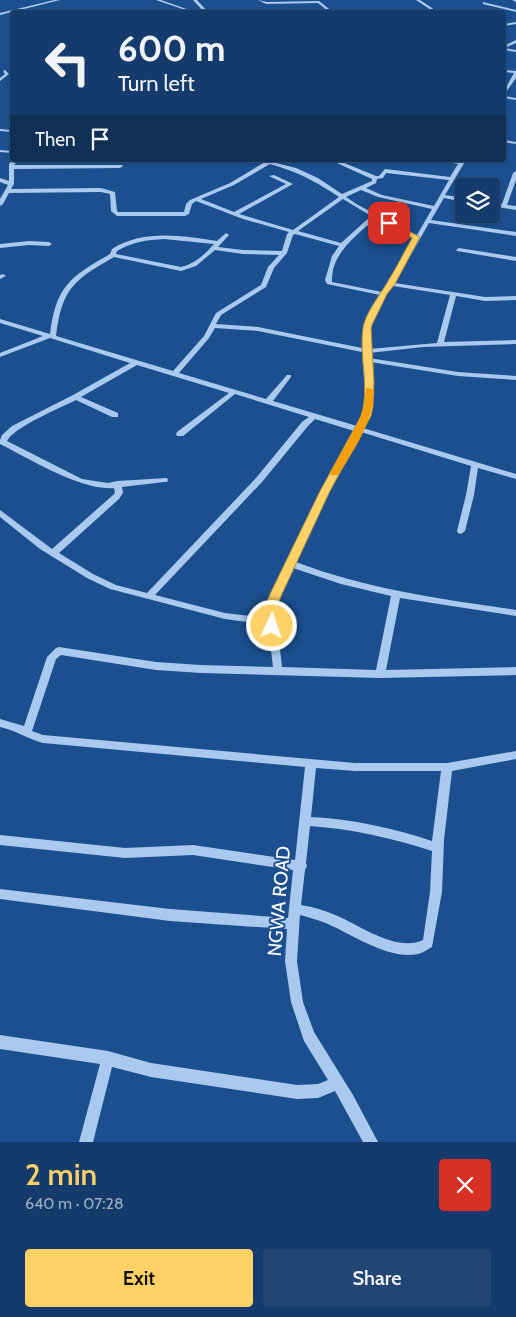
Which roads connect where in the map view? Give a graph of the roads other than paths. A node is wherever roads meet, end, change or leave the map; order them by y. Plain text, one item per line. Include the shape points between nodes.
1 (58, 0) edge
2 (158, 0) edge
3 (195, 0) edge
4 (260, 0) edge
5 (418, 0) edge
6 (283, 2) edge
7 (484, 4) dead end
8 (28, 8) junction
9 (19, 10) edge
10 (34, 10) dead end
11 (187, 10) edge
12 (204, 10) edge
13 (329, 10) edge
14 (433, 10) edge
15 (516, 11) edge
16 (516, 41) edge
17 (506, 46) edge
18 (516, 51) edge
19 (2, 71) edge
20 (516, 73) edge
21 (0, 80) edge
22 (506, 92) edge
23 (14, 162) edge
24 (265, 162) edge
25 (270, 162) edge
26 (338, 162) edge
27 (461, 162) edge
28 (120, 166) dead end
29 (13, 167) junction
30 (516, 173) edge
31 (272, 176) dead end
32 (375, 178) junction
33 (452, 179) junction
34 (0, 180) edge
35 (11, 184) junction
36 (362, 188) junction
37 (8, 191) junction
38 (442, 196) junction
39 (343, 197) junction
40 (455, 198) edge
41 (1, 200) edge
42 (198, 200) junction
43 (500, 205) edge
44 (504, 206) junction
45 (435, 208) junction
46 (516, 208) edge
47 (235, 214) junction
48 (375, 216) junction
49 (426, 221) junction
50 (293, 231) junction
51 (516, 234) edge
52 (226, 235) dead end
53 (416, 237) junction
54 (49, 244) dead end
55 (216, 245) junction
56 (342, 245) junction
57 (0, 246) edge
58 (459, 250) dead end
59 (284, 253) junction
60 (113, 255) junction
61 (516, 259) edge
62 (391, 284) junction
63 (383, 294) junction
64 (453, 294) junction
65 (516, 298) edge
66 (0, 321) edge
67 (212, 326) junction
68 (51, 336) junction
69 (516, 342) edge
70 (440, 344) junction
71 (367, 352) junction
72 (0, 355) edge
73 (367, 360) junction
74 (136, 362) junction
75 (175, 373) junction
76 (289, 376) dead end
77 (516, 378) edge
78 (234, 392) junction
79 (76, 397) junction
80 (268, 402) junction
81 (115, 415) dead end
82 (314, 416) junction
83 (360, 430) junction
84 (180, 434) dead end
85 (475, 465) junction
86 (516, 478) edge
87 (164, 480) dead end
88 (117, 484) junction
89 (0, 513) edge
90 (461, 532) dead end
91 (53, 553) junction
92 (290, 563) junction
93 (396, 594) junction
94 (148, 597) junction
95 (516, 613) edge
96 (272, 622) junction
97 (278, 672) junction
98 (516, 672) edge
99 (380, 674) junction
100 (0, 722) edge
101 (27, 732) junction
102 (516, 754) edge
103 (311, 764) junction
104 (447, 767) junction
105 (305, 821) junction
106 (0, 840) edge
107 (438, 848) junction
108 (301, 866) junction
109 (0, 894) edge
110 (295, 909) junction
111 (293, 924) junction
112 (0, 1042) edge
113 (108, 1058) junction
114 (337, 1082) junction
115 (86, 1142) edge
116 (371, 1142) edge

1 - 8 street
2 - 11 street
3 - 12 street
4 - 6 street via 263,3
5 - 14 street
6 - 13 street via 321,2
7 - 15 street
8 - 9 street
8 - 10 street
16 - 17 street
17 - 18 street
19 - 21 street via 7,74
20 - 22 street
23 - 29 street
24 - 42 street via 232,184
25 - 39 street via 311,176
26 - 32 street
27 - 33 street
28 - 29 street
29 - 35 street
30 - 44 street
31 - 47 street via 290,184
32 - 33 street via 386,171
32 - 36 street via 374,182
33 - 38 street
34 - 35 street
35 - 37 street
36 - 39 street
36 - 45 street via 380,196
37 - 41 street
37 - 42 street via 109,191 114,196 114,211 129,216 185,214 189,204
38 - 40 street
38 - 45 street
39 - 48 street
39 - 50 street
42 - 47 street
43 - 44 street
44 - 46 street
45 - 49 street
47 - 50 street
48 - 53 street
48 - 56 street
49 - 51 street
49 - 53 street
50 - 56 street
50 - 59 street
52 - 55 street
53 - 62 street
54 - 57 street
55 - 59 street via 243,252
55 - 60 street via 173,238 140,240 124,243 114,250
55 - 60 street via 188,268
56 - 63 street via 335,256 329,283
58 - 61 street
59 - 67 street via 266,274 264,286 218,314
60 - 68 street via 67,285 58,304
62 - 63 street
62 - 64 street
63 - 71 street via 367,327
64 - 65 street
64 - 70 street
66 - 68 street
67 - 71 street via 274,332
67 - 75 street
68 - 72 street
68 - 74 street
69 - 70 street
70 - 71 street
71 - 73 street
73 - 77 street via 458,374
73 - 83 street via 370,382 368,407
74 - 75 street
74 - 79 street
75 - 78 street
76 - 80 street
78 - 80 street
78 - 84 street
79 - 81 street
79 - 88 street via 15,428 4,442 80,481 108,486
80 - 82 street
82 - 83 street
82 - 94 street via 259,480
83 - 85 street
83 - 92 street via 325,491
85 - 86 street
85 - 90 street
87 - 88 street
88 - 91 street via 119,493 116,497
89 - 91 street
91 - 94 street via 105,584
92 - 93 street
92 - 96 street via 272,604
93 - 95 street
93 - 99 street
94 - 96 street via 225,616
96 - 97 street
97 - 99 street
97 - 101 street via 174,668 59,651 52,657
98 - 99 street
100 - 101 street
101 - 103 street via 43,739
102 - 104 street
103 - 104 street
103 - 105 street, NGWA ROAD
104 - 107 street
105 - 107 street via 362,826
105 - 108 street, NGWA ROAD
106 - 108 street via 125,853 193,850
107 - 110 street via 430,936 423,947 403,949 370,938 314,912
108 - 110 street, NGWA ROAD
109 - 111 street via 170,915
110 - 111 street, NGWA ROAD
111 - 114 street, NGWA ROAD via 291,960 297,1002 309,1036
112 - 113 street
113 - 114 street via 151,1070 297,1092 318,1091
113 - 115 street
114 - 116 street, NGWA ROAD

